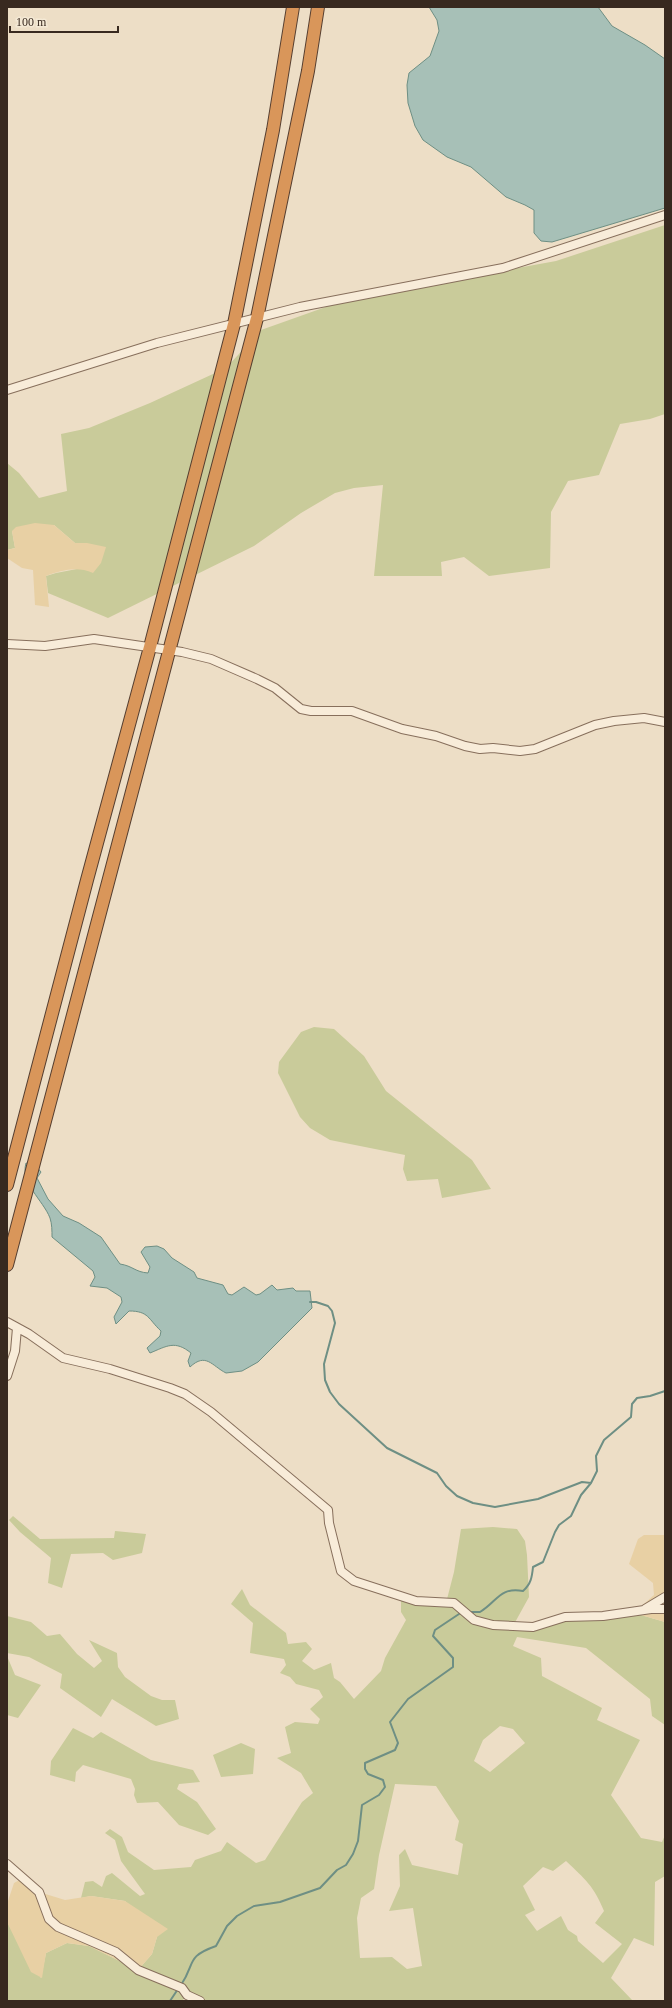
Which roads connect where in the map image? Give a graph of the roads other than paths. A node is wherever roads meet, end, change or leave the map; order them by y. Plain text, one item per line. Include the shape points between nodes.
1 (293, 7) edge
2 (318, 7) edge
3 (665, 215) edge
4 (257, 318) junction
5 (234, 324) junction
6 (7, 390) edge
7 (7, 644) edge
8 (150, 647) junction
9 (168, 651) junction
10 (665, 722) edge
11 (7, 1185) edge
12 (7, 1265) edge
13 (7, 1322) edge
14 (17, 1328) junction
15 (7, 1376) edge
16 (665, 1597) edge
17 (665, 1610) edge
18 (642, 1611) junction
19 (7, 1864) edge
20 (200, 2001) edge

1 - 5 highway via 273,130
2 - 4 highway via 308,71
3 - 4 street via 503,268 300,307
4 - 5 street
4 - 9 highway
5 - 6 street via 157,343
5 - 8 highway
7 - 8 street via 45,646 94,640
8 - 9 street
8 - 11 highway
9 - 10 street via 211,659 275,688 301,709 352,711 402,729 480,749 520,752 595,725 614,721 644,718
9 - 12 highway
13 - 14 street
14 - 15 street via 15,1351
14 - 18 street via 63,1358 110,1369 170,1388 185,1394 210,1412 328,1510 341,1571 354,1580 416,1601 454,1603 474,1620 494,1625 533,1626 565,1617
16 - 18 street
17 - 18 street
19 - 20 street via 39,1892 49,1920 58,1927 116,1952 138,1970 182,1988 187,1995

